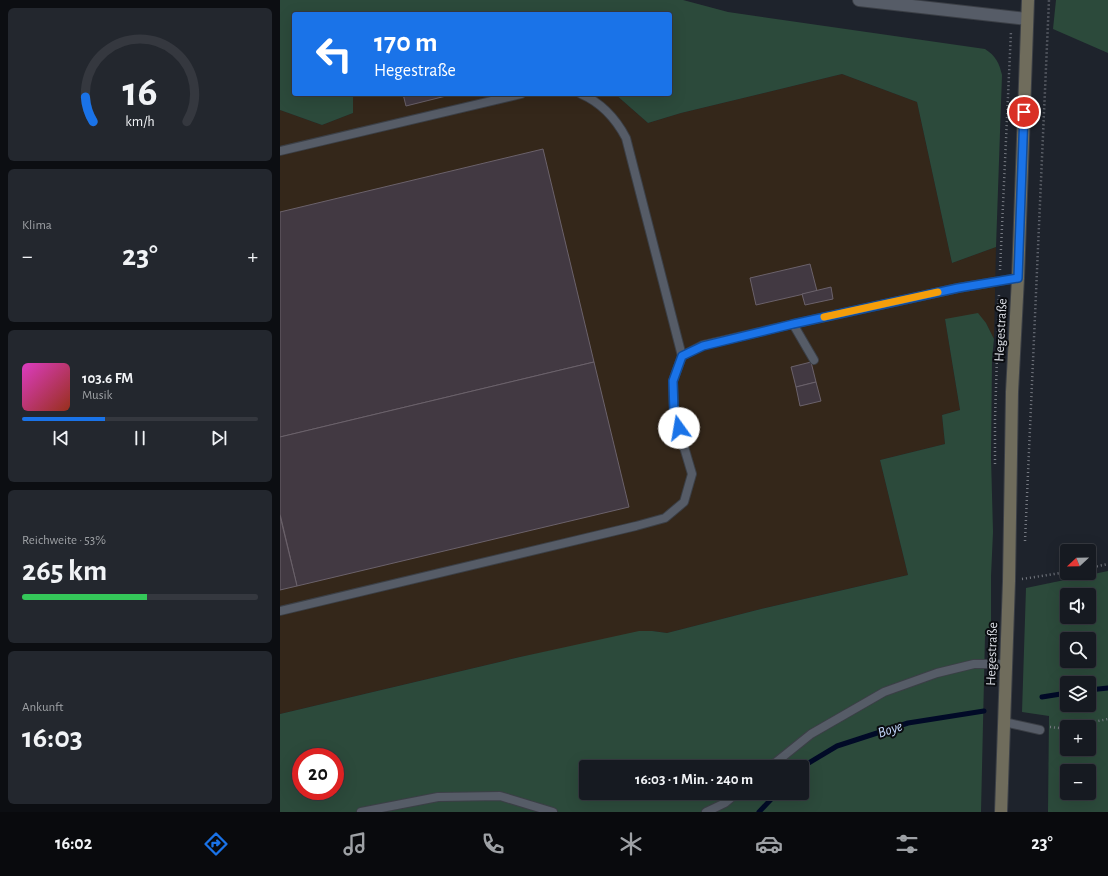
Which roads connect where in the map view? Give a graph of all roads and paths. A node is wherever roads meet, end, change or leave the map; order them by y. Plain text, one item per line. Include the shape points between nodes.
1 (859, 0) edge
2 (1028, 0) edge
3 (1049, 0) edge
4 (1027, 19) junction
5 (513, 96) edge
6 (586, 96) edge
7 (280, 151) edge
8 (1018, 278) junction
9 (793, 324) junction
10 (682, 356) junction
11 (814, 360) dead end
12 (1025, 542) dead end
13 (1108, 564) edge
14 (1096, 567) edge
15 (1022, 572) dead end
16 (1060, 573) edge
17 (1022, 579) junction
18 (1009, 581) junction
19 (280, 611) edge
20 (1005, 664) junction
21 (1108, 719) edge
22 (1096, 721) edge
23 (1004, 722) junction
24 (1040, 730) dead end
25 (779, 760) edge
26 (728, 800) edge
27 (361, 812) edge
28 (553, 812) edge
29 (706, 812) edge
30 (1001, 812) edge

1 - 4 street
2 - 4 street, Hegestraße
3 - 12 path
4 - 8 street, Hegestraße
5 - 7 lane
6 - 10 lane via 607,110 619,124 626,138
8 - 9 lane via 958,288
8 - 18 street, Hegestraße via 1012,392
9 - 10 lane via 703,346
9 - 11 lane
10 - 19 lane via 673,381 674,413 692,474 684,502 665,518
13 - 14 path
15 - 17 path
16 - 17 path
17 - 18 path
18 - 20 street, Hegestraße
20 - 23 street, Hegestraße
20 - 25 lane via 974,664 937,673 884,692 811,734
21 - 22 path
23 - 24 lane
23 - 30 street, Hegestraße
26 - 29 lane
27 - 28 lane via 438,797 500,796

